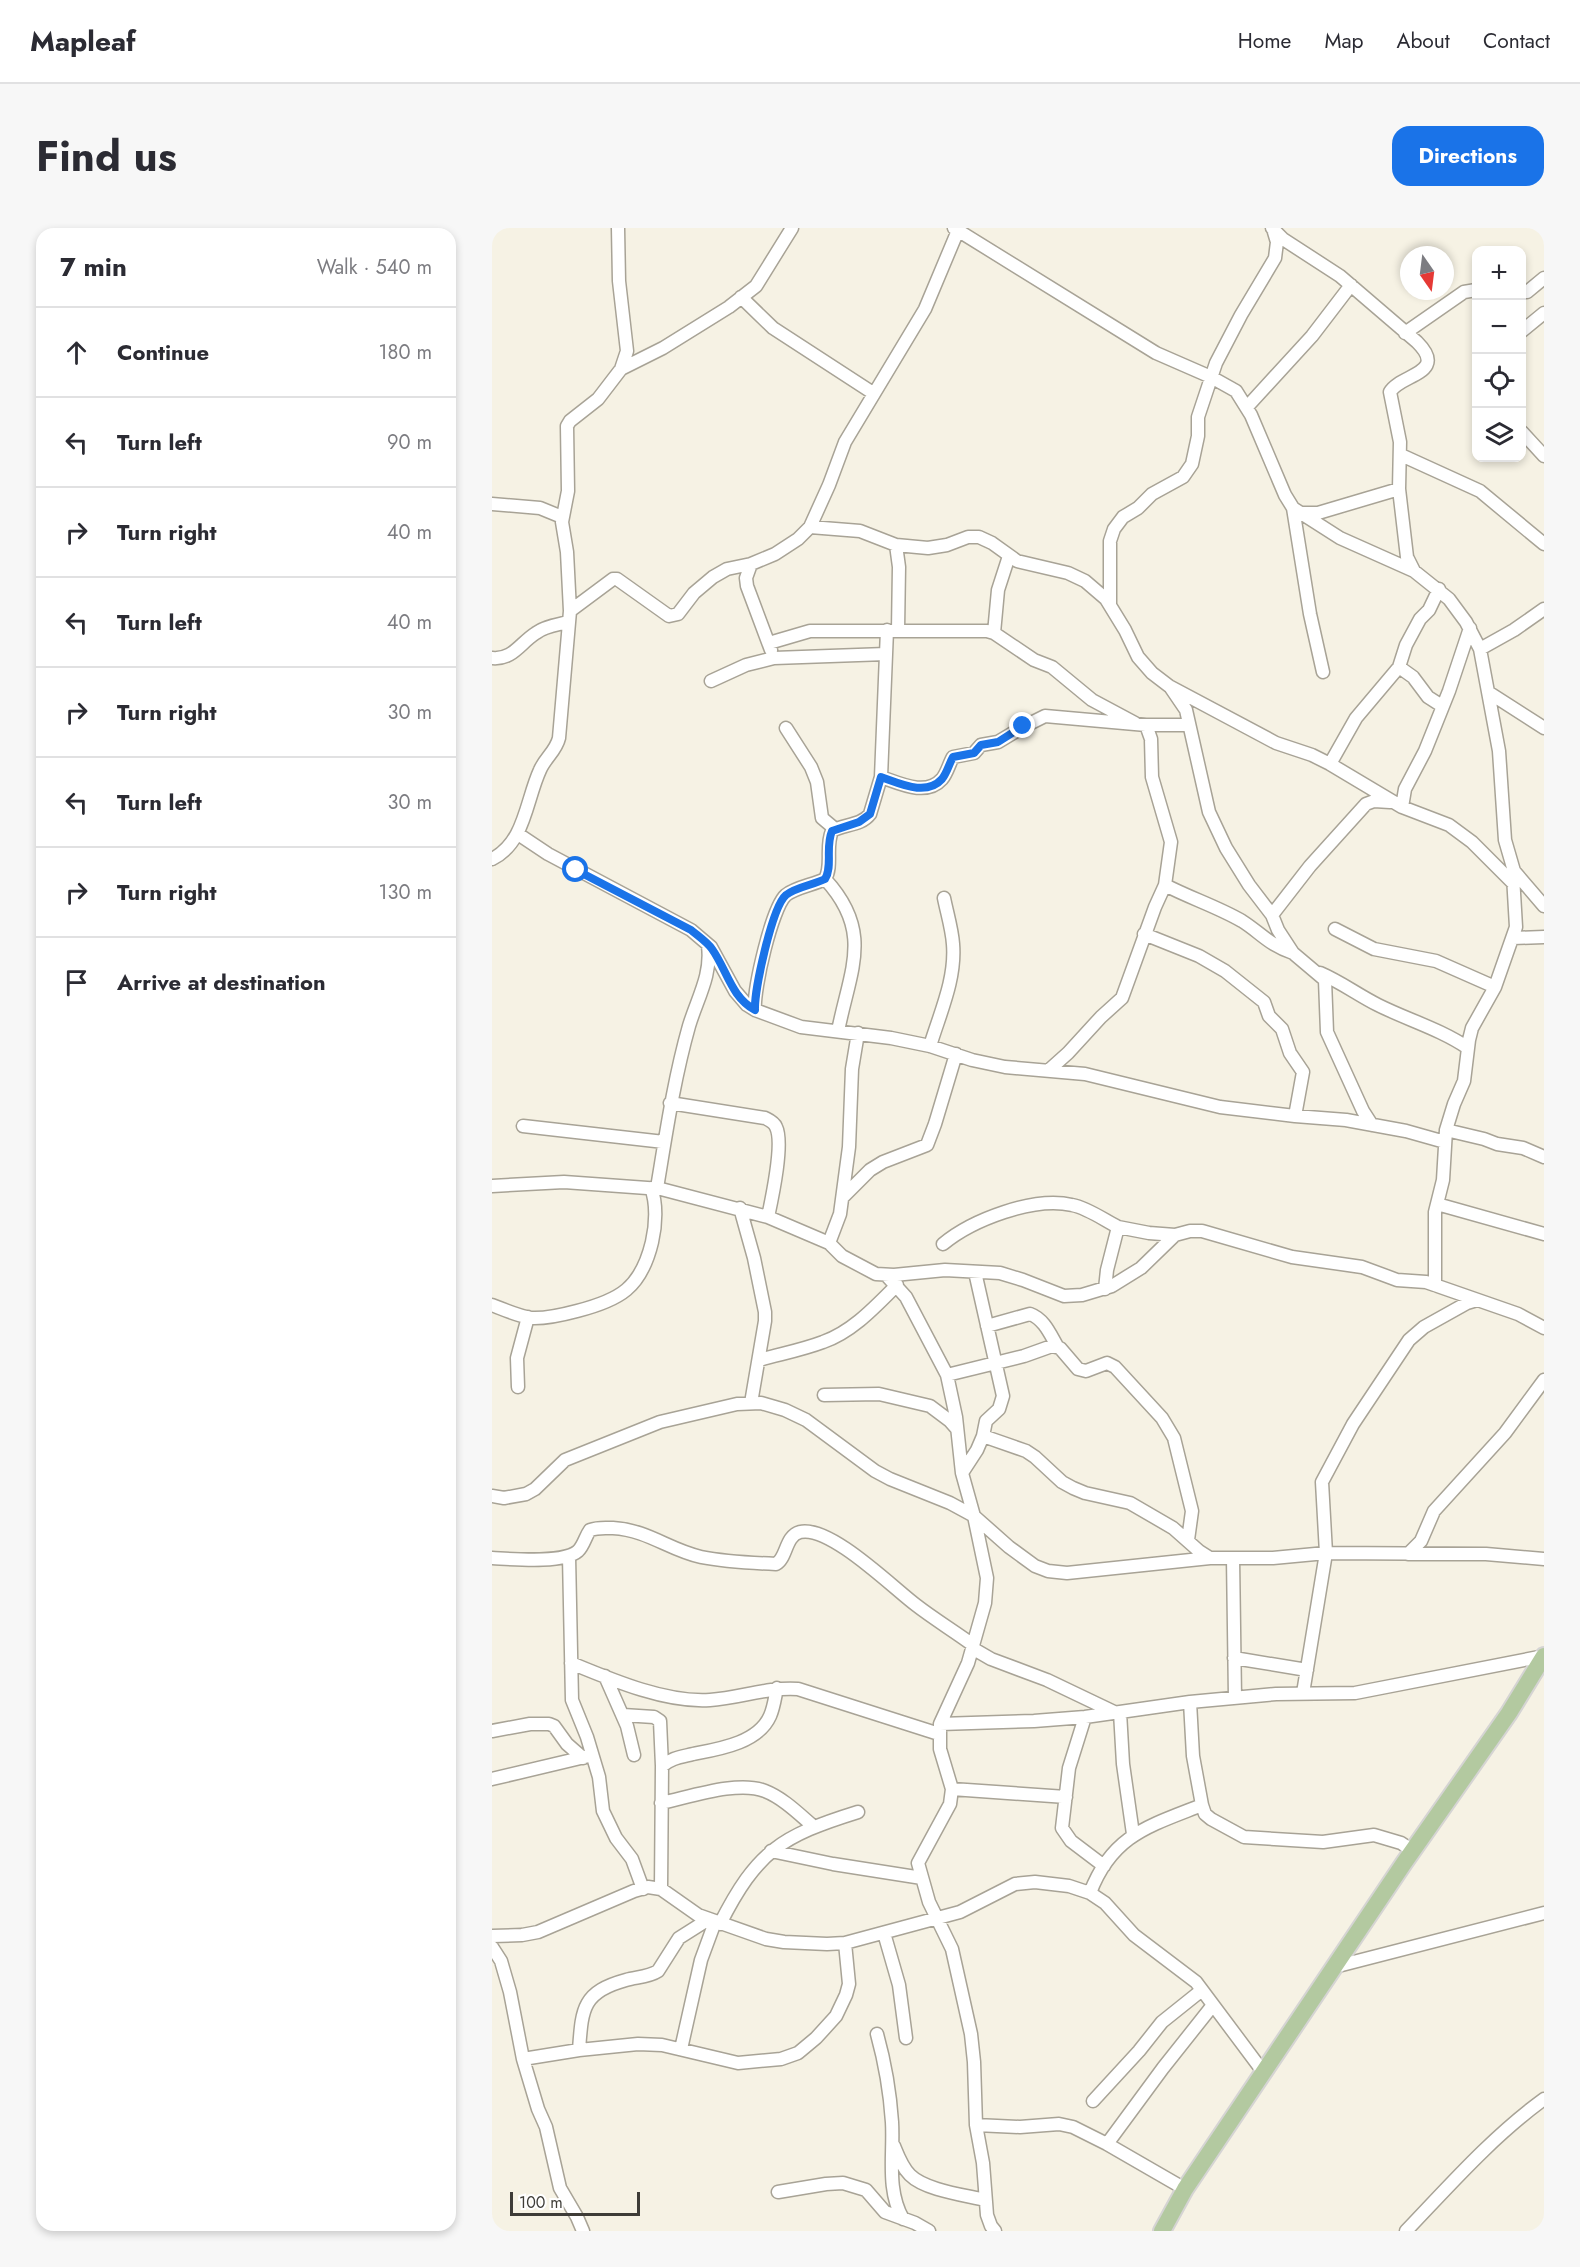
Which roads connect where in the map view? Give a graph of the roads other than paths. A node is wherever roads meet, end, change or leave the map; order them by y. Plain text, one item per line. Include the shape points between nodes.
1 (618, 228) edge
2 (792, 228) edge
3 (1272, 228) edge
4 (957, 229) edge
5 (1544, 279) edge
6 (1351, 285) junction
7 (1526, 290) edge
8 (1472, 291) edge
9 (741, 297) junction
10 (1544, 313) edge
11 (1526, 327) edge
12 (1405, 333) junction
13 (621, 369) junction
14 (1211, 377) junction
15 (873, 393) junction
16 (1247, 407) junction
17 (1526, 437) edge
18 (1401, 455) junction
19 (1544, 456) edge
20 (1399, 489) junction
21 (492, 504) edge
22 (1296, 511) junction
23 (562, 518) junction
24 (810, 527) junction
25 (1544, 544) edge
26 (896, 545) junction
27 (1010, 556) junction
28 (751, 564) junction
29 (1414, 571) junction
30 (1439, 589) junction
31 (1110, 604) junction
32 (1544, 609) edge
33 (569, 616) junction
34 (1470, 628) junction
35 (893, 630) junction
36 (994, 633) junction
37 (769, 643) junction
38 (1480, 649) junction
39 (886, 654) junction
40 (492, 658) edge
41 (774, 658) junction
42 (1400, 667) junction
43 (1323, 672) dead end
44 (711, 681) dead end
45 (1169, 686) junction
46 (1488, 692) junction
47 (1442, 706) junction
48 (1140, 724) junction
49 (1189, 725) junction
50 (786, 728) dead end
51 (1544, 728) edge
52 (1330, 764) junction
53 (881, 777) junction
54 (1397, 804) junction
55 (835, 829) junction
56 (518, 834) junction
57 (492, 859) edge
58 (1513, 877) junction
59 (825, 879) junction
60 (1165, 885) junction
61 (944, 898) dead end
62 (1544, 906) edge
63 (1272, 915) junction
64 (1335, 929) dead end
65 (1144, 934) junction
66 (1544, 936) edge
67 (1513, 938) junction
68 (708, 945) junction
69 (1293, 953) junction
70 (1319, 973) junction
71 (1495, 987) junction
72 (755, 1010) junction
73 (838, 1031) junction
74 (858, 1033) junction
75 (930, 1046) junction
76 (1468, 1048) junction
77 (956, 1054) junction
78 (1049, 1070) junction
79 (670, 1103) junction
80 (1295, 1116) junction
81 (1372, 1125) junction
82 (523, 1126) dead end
83 (1446, 1136) junction
84 (664, 1142) junction
85 (1544, 1157) edge
86 (492, 1186) edge
87 (654, 1188) junction
88 (843, 1197) junction
89 (1437, 1204) junction
90 (740, 1208) junction
91 (768, 1216) junction
92 (1118, 1227) junction
93 (1544, 1234) edge
94 (1174, 1235) junction
95 (829, 1244) junction
96 (943, 1244) dead end
97 (975, 1272) junction
98 (886, 1275) junction
99 (897, 1285) junction
100 (1435, 1285) junction
101 (1105, 1289) junction
102 (1477, 1300) junction
103 (492, 1305) edge
104 (528, 1317) junction
105 (1542, 1325) edge
106 (987, 1326) junction
107 (1058, 1346) junction
108 (759, 1360) junction
109 (995, 1363) junction
110 (947, 1376) junction
111 (1544, 1380) edge
112 (518, 1387) dead end
113 (824, 1395) dead end
114 (751, 1403) junction
115 (957, 1430) junction
116 (983, 1436) junction
117 (962, 1473) junction
118 (492, 1496) edge
119 (974, 1516) junction
120 (1188, 1540) junction
121 (1326, 1553) junction
122 (1408, 1554) junction
123 (569, 1556) junction
124 (492, 1558) edge
125 (1210, 1558) junction
126 (1233, 1558) junction
127 (1544, 1559) edge
128 (973, 1646) junction
129 (1544, 1656) edge
130 (1234, 1658) junction
131 (571, 1664) junction
132 (1307, 1670) junction
133 (605, 1676) junction
134 (777, 1688) junction
135 (1303, 1694) junction
136 (1234, 1698) junction
137 (1190, 1701) junction
138 (1117, 1712) junction
139 (623, 1715) junction
140 (1085, 1717) junction
141 (939, 1729) junction
142 (492, 1731) edge
143 (634, 1755) dead end
144 (588, 1756) junction
145 (662, 1766) junction
146 (492, 1778) edge
147 (952, 1789) junction
148 (1066, 1797) junction
149 (661, 1803) junction
150 (1202, 1805) junction
151 (858, 1812) dead end
152 (813, 1826) junction
153 (1133, 1834) junction
154 (771, 1851) junction
155 (1413, 1851) junction
156 (1104, 1866) junction
157 (922, 1878) junction
158 (643, 1889) junction
159 (661, 1889) junction
160 (1090, 1893) junction
161 (1544, 1913) edge
162 (938, 1919) junction
163 (715, 1922) junction
164 (884, 1933) junction
165 (492, 1936) edge
166 (845, 1943) junction
167 (492, 1947) edge
168 (1334, 1967) junction
169 (1202, 1990) junction
170 (1213, 2005) junction
171 (877, 2034) dead end
172 (906, 2038) dead end
173 (681, 2049) junction
174 (579, 2050) junction
175 (523, 2059) junction
176 (1264, 2073) junction
177 (1544, 2099) edge
178 (1093, 2101) dead end
179 (975, 2125) junction
180 (892, 2139) junction
181 (1107, 2144) junction
182 (1185, 2189) junction
183 (778, 2192) dead end
184 (985, 2200) junction
185 (903, 2219) junction
186 (583, 2231) edge
187 (929, 2231) edge
188 (995, 2231) edge
189 (1162, 2231) edge
190 (1406, 2231) edge

1 - 13 street via 627,351
2 - 9 street via 760,280
3 - 6 street via 1282,239
3 - 14 street via 1277,242 1275,258
4 - 14 street via 1148,348
4 - 15 street via 925,309
5 - 7 street
6 - 12 street
6 - 16 street via 1312,336
8 - 12 street via 1464,292
9 - 13 street via 663,348
9 - 15 street via 773,328
10 - 11 street
12 - 18 street via 1423,348 1427,358 1424,370 1395,385 1390,392
13 - 23 street via 606,390 567,426 568,491
14 - 16 street via 1236,392
14 - 31 street via 1198,417 1198,436 1188,471 1152,494 1114,529 1110,541
15 - 24 street via 845,442
16 - 22 street via 1285,495
17 - 19 street
18 - 20 street
18 - 25 street via 1480,491
20 - 22 street via 1318,513
20 - 29 street via 1407,557
21 - 23 street via 540,508
22 - 29 street via 1340,538
22 - 43 street via 1310,614
23 - 33 street
24 - 26 street via 860,531
24 - 28 street via 787,547
26 - 27 street via 928,548 979,537
26 - 35 street via 899,567
27 - 31 street via 1068,573 1095,588
27 - 36 street via 998,590
28 - 33 street via 727,569 713,577 673,617 617,579
28 - 37 street via 747,586
29 - 30 street
30 - 34 street
30 - 42 street via 1406,645
31 - 45 street via 1138,657
32 - 38 street
33 - 40 street via 537,631 505,658
33 - 56 street via 559,738 534,782
34 - 38 street
34 - 47 street
35 - 36 street
35 - 37 street via 810,632
35 - 39 street
36 - 48 street via 1034,660 1052,667 1092,700
37 - 41 street
38 - 46 street
39 - 41 street
39 - 53 street
41 - 44 street via 746,665
42 - 47 street
42 - 52 street via 1356,718
45 - 49 street via 1186,710
45 - 52 street via 1276,742
46 - 51 street
46 - 58 street
47 - 54 street via 1425,751
48 - 49 street
48 - 53 street via 1045,716 998,742 981,745 974,753 953,757 942,778 927,787 911,788
48 - 60 street via 1151,739 1152,777 1171,842
49 - 63 street via 1213,821 1236,864
50 - 55 street via 811,766 822,818
52 - 54 street
53 - 55 street via 866,819
54 - 58 street via 1460,832
54 - 63 street via 1366,804
55 - 59 street via 828,844
56 - 57 street via 507,850
56 - 68 street via 691,930
58 - 62 street
58 - 67 street
59 - 72 street via 790,893 781,902 761,961
59 - 73 street via 843,900 856,951
60 - 65 street
60 - 69 street via 1245,923 1277,947
61 - 75 street via 954,946 952,972
63 - 69 street
64 - 71 street via 1374,949 1436,961
65 - 78 street via 1120,1002
65 - 80 street via 1199,956 1264,1002 1303,1072
66 - 67 street
67 - 71 street
68 - 72 street via 742,1001
68 - 79 street via 709,968 689,1025
69 - 70 street
70 - 76 street
70 - 81 street via 1327,985 1327,1032
71 - 76 street via 1472,1028
72 - 73 street via 801,1027
73 - 74 street
74 - 75 street
74 - 88 street
75 - 77 street
76 - 83 street via 1464,1081
77 - 78 street via 1005,1067
77 - 88 street via 927,1144 870,1170
78 - 80 street via 1107,1078 1220,1107
79 - 84 street
79 - 91 street via 772,1122 777,1129 778,1149
80 - 81 street
81 - 83 street
82 - 84 street
83 - 85 street via 1484,1139
83 - 89 street
84 - 87 street
86 - 87 street via 564,1182
87 - 90 street
87 - 104 street via 653,1235 639,1275 629,1288 601,1305 558,1316
88 - 95 street via 839,1222
89 - 93 street
89 - 100 street
90 - 91 street
90 - 108 street via 765,1312
91 - 95 street
92 - 94 street
92 - 96 street via 1072,1205 1026,1206 961,1230
92 - 101 street
94 - 100 street via 1211,1232 1292,1257 1362,1267 1397,1280
94 - 101 street via 1141,1268
95 - 98 street via 859,1266
97 - 98 street via 933,1270
97 - 101 street via 1023,1280 1064,1296 1082,1296
97 - 106 street
98 - 99 street
99 - 108 street via 836,1336
99 - 110 street
100 - 102 street
102 - 105 street
102 - 121 street via 1414,1334 1353,1424 1322,1482
103 - 104 street
104 - 112 street via 517,1358
106 - 107 street via 1030,1314 1045,1326
106 - 109 street
107 - 109 street
107 - 120 street via 1078,1369 1086,1371 1107,1363 1114,1367 1162,1418 1174,1438 1191,1502
108 - 114 street
109 - 110 street
109 - 116 street via 1003,1389 1002,1404 986,1421
110 - 115 street
111 - 122 street via 1505,1433 1434,1511 1421,1541
113 - 115 street via 879,1394 930,1406
114 - 118 street via 660,1422 565,1460 526,1494
114 - 119 street via 785,1410 806,1420 875,1471
115 - 117 street
116 - 117 street
116 - 120 street via 1035,1456 1073,1488 1130,1503
117 - 119 street
119 - 125 street via 1024,1559 1048,1571 1067,1573
119 - 128 street via 987,1578
120 - 125 street
121 - 122 street
121 - 126 street
121 - 132 street
122 - 127 street
123 - 124 street
123 - 128 street via 580,1549 590,1530 617,1528 649,1535 682,1552 702,1557 776,1564 791,1538 806,1532 829,1540 860,1559
123 - 131 street
125 - 126 street
126 - 130 street
128 - 138 street via 986,1656
128 - 141 street
129 - 135 street via 1355,1693
129 - 155 main road
130 - 132 street
130 - 136 street
131 - 133 street
131 - 144 street via 572,1700
132 - 135 street
133 - 134 street via 690,1700 729,1698
133 - 139 street
134 - 141 street via 798,1689
134 - 145 street via 770,1717 752,1735 723,1748 678,1757
135 - 136 street
136 - 137 street
137 - 138 street
137 - 150 street via 1193,1756
138 - 140 street
138 - 153 street
139 - 143 street
139 - 145 street via 660,1721
140 - 141 street
140 - 148 street via 1069,1768
141 - 147 street via 940,1749
142 - 144 street via 549,1724 567,1744
144 - 146 street
144 - 158 street via 599,1777 603,1811 632,1859
145 - 149 street
147 - 148 street
147 - 157 street via 947,1813 918,1863
148 - 156 street via 1064,1833
149 - 152 street via 727,1788 751,1788 785,1802
149 - 159 street
150 - 153 street
150 - 155 street via 1211,1819 1244,1837 1323,1842 1374,1835
151 - 152 street
152 - 154 street
153 - 156 street
154 - 157 street
154 - 163 street
155 - 168 main road
156 - 160 street
157 - 162 street
158 - 159 street
158 - 165 street via 538,1932
159 - 163 street
160 - 162 street via 1054,1882 1015,1884
160 - 169 street
161 - 168 street
162 - 164 street
162 - 179 street via 952,1949 972,2034
163 - 166 street via 784,1942
163 - 173 street via 701,1960
163 - 174 street via 679,1938 658,1971 614,1984 588,2001 582,2013
164 - 166 street
164 - 172 street via 899,1985
166 - 173 street via 849,1977 846,1995 836,2016 798,2053 742,2063
167 - 175 street via 501,1961 510,1992
168 - 176 main road
169 - 170 street
169 - 178 street via 1162,2022
170 - 176 street
170 - 181 street
171 - 180 street via 888,2083
173 - 174 street via 638,2044
174 - 175 street
175 - 186 street via 546,2127 560,2188
176 - 182 main road
177 - 190 street via 1505,2129
179 - 181 street via 1059,2124
179 - 184 street
180 - 184 street via 904,2167 915,2179
180 - 185 street via 893,2190
181 - 182 street
182 - 189 main road
183 - 185 street via 843,2183 866,2190 885,2212
184 - 188 street
185 - 187 street

